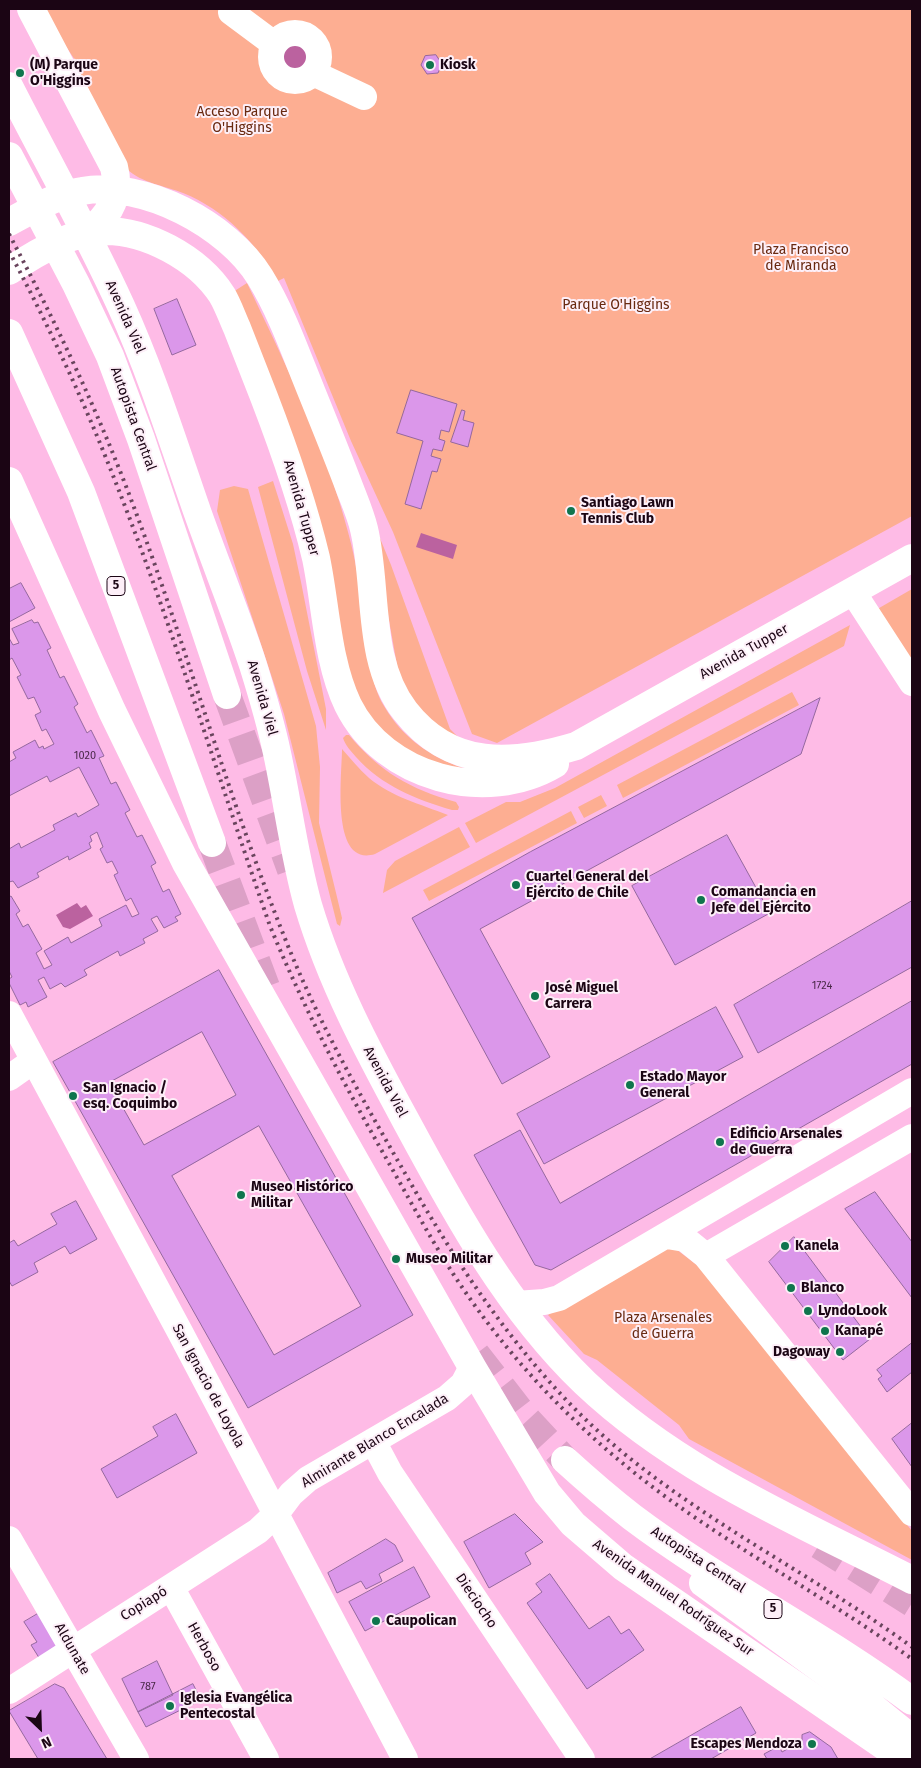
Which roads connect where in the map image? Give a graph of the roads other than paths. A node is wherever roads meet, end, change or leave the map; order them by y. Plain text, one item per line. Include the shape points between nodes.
1 (31, 9) edge
2 (231, 12) dead end
3 (274, 44) junction
4 (313, 72) junction
5 (9, 86) edge
6 (364, 97) dead end
7 (12, 162) edge
8 (116, 191) junction
9 (9, 222) edge
10 (87, 233) junction
11 (9, 271) edge
12 (9, 334) edge
13 (9, 481) edge
14 (912, 558) edge
15 (853, 592) junction
16 (912, 683) edge
17 (228, 695) tunnel mouth
18 (576, 746) junction
19 (212, 843) tunnel mouth
20 (9, 1014) edge
21 (33, 1061) junction
22 (9, 1078) edge
23 (912, 1092) edge
24 (912, 1137) edge
25 (805, 1154) junction
26 (824, 1187) junction
27 (667, 1236) junction
28 (706, 1256) junction
29 (516, 1304) junction
30 (472, 1367) junction
31 (373, 1441) junction
32 (565, 1460) tunnel mouth
33 (912, 1513) edge
34 (276, 1514) junction
35 (633, 1517) junction
36 (9, 1539) edge
37 (912, 1580) edge
38 (171, 1587) junction
39 (71, 1650) junction
40 (9, 1691) edge
41 (912, 1701) edge
42 (912, 1739) edge
43 (136, 1759) edge
44 (266, 1759) edge
45 (405, 1759) edge
46 (582, 1759) edge
47 (903, 1759) edge

1 - 8 main road via 105,146 114,167
2 - 3 street
3 - 4 street via 271,63 283,78 296,81
3 - 4 street via 278,38 290,33 309,37 319,54
4 - 6 street
5 - 29 main road, Avenida Viel via 103,269 143,359 252,663 277,751 303,886 331,972 423,1154 480,1251
7 - 17 main road, Autopista Central via 96,324 123,388
8 - 9 main road, Avenida Tupper via 93,189 70,193
8 - 10 main road via 110,210
8 - 18 main road, Avenida Tupper via 161,202 208,225 246,256 268,290 364,528 384,669 403,709 417,725 450,747 483,758 523,759
10 - 11 main road, Avenida Tupper via 51,247
10 - 18 main road, Avenida Tupper via 115,232 160,244 200,270 226,301 290,467 315,556 336,673 354,717 368,735 412,768 462,782 522,778 549,767
12 - 19 main road, 5 via 81,492
13 - 30 main road via 112,711 186,863
14 - 15 main road, Avenida Tupper
15 - 16 street
15 - 18 main road, Avenida Tupper
20 - 21 street, San Ignacio de Loyola
21 - 22 street
21 - 34 street, San Ignacio de Loyola
23 - 25 street
24 - 26 street
25 - 26 street
25 - 27 street
26 - 28 street
27 - 28 street via 685,1239
27 - 29 street via 559,1298
28 - 33 street
29 - 37 main road via 582,1380 665,1448 725,1484
30 - 31 street, Almirante Blanco Encalada via 463,1384 447,1398
30 - 47 main road, Avenida Manuel Rodríguez Sur via 547,1493 588,1538 654,1588
31 - 34 street, Almirante Blanco Encalada via 303,1483
31 - 46 street, Dieciocho via 390,1473
32 - 35 main road, Autopista Central / 5
34 - 38 street, Copiapó via 258,1530
34 - 45 street, San Ignacio de Loyola
35 - 41 main road, Autopista Central / 5
35 - 42 main road via 709,1588
36 - 39 street, Aldunate
38 - 39 street, Copiapó
38 - 44 street, Herboso
39 - 40 street, Copiapó
39 - 43 street, Aldunate

